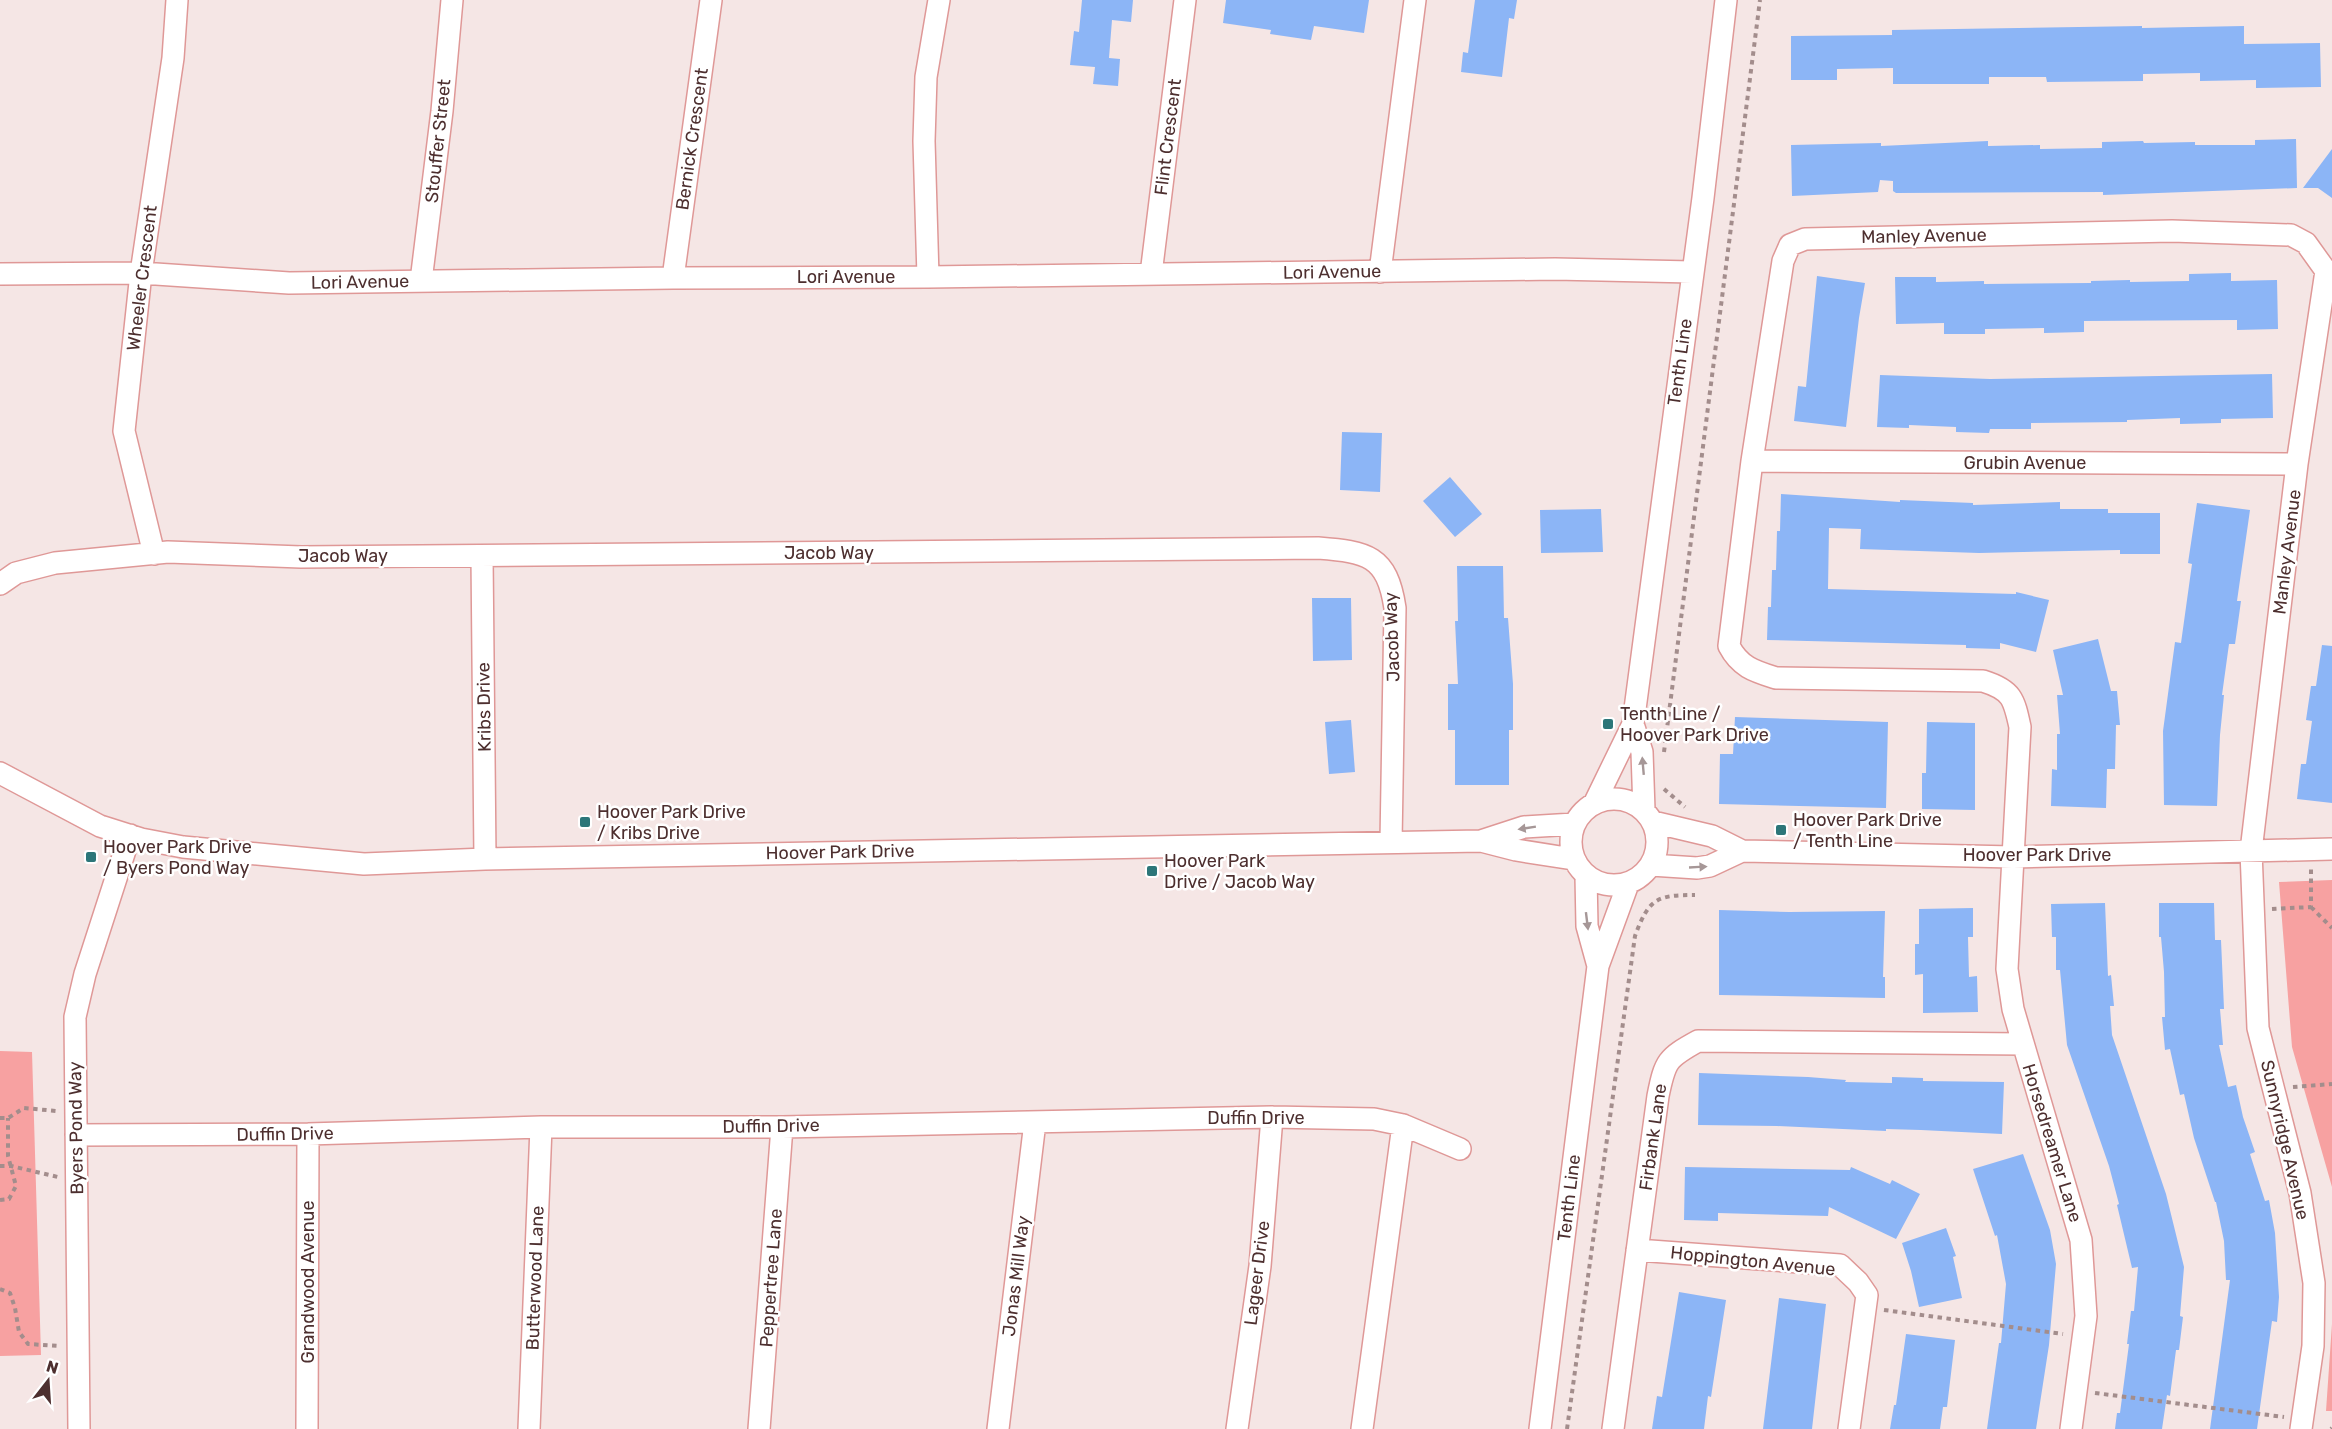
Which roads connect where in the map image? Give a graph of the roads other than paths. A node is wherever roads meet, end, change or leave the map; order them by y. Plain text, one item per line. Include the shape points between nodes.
1 (177, 0) edge
2 (452, 0) edge
3 (711, 0) edge
4 (939, 0) edge
5 (1185, 0) edge
6 (1415, 0) edge
7 (1726, 0) edge
8 (1380, 272) junction
9 (1692, 272) junction
10 (141, 273) junction
11 (0, 274) edge
12 (1151, 274) junction
13 (674, 278) junction
14 (928, 278) junction
15 (421, 281) junction
16 (1752, 461) junction
17 (2298, 464) junction
18 (154, 554) junction
19 (482, 556) junction
20 (0, 584) edge
21 (1633, 724) junction
22 (0, 773) edge
23 (1595, 802) junction
24 (1648, 816) junction
25 (1574, 824) junction
26 (130, 835) junction
27 (1481, 840) junction
28 (1391, 842) junction
29 (2322, 849) edge
30 (1742, 851) junction
31 (2251, 851) junction
32 (2013, 857) junction
33 (485, 859) junction
34 (1651, 865) junction
35 (1579, 867) junction
36 (1628, 884) junction
37 (1598, 966) junction
38 (2023, 1044) junction
39 (1272, 1117) junction
40 (1035, 1122) junction
41 (1403, 1125) junction
42 (541, 1127) junction
43 (782, 1127) junction
44 (308, 1134) junction
45 (76, 1136) junction
46 (1460, 1149) dead end
47 (1637, 1250) junction
48 (2301, 1424) edge
49 (79, 1429) edge
50 (307, 1429) edge
51 (529, 1429) edge
52 (759, 1429) edge
53 (998, 1429) edge
54 (1237, 1429) edge
55 (1362, 1429) edge
56 (1540, 1429) edge
57 (1613, 1429) edge
58 (1849, 1429) edge
59 (2071, 1429) edge

1 - 10 street, Wheeler Crescent via 173,58
2 - 15 street, Stouffer Street
3 - 13 street, Bernick Crescent
4 - 14 street via 926,77
5 - 12 street, Flint Crescent
6 - 8 street
7 - 9 street, Tenth Line
8 - 9 street, Lori Avenue
8 - 12 street, Lori Avenue
9 - 21 street, Tenth Line
10 - 11 street, Lori Avenue
10 - 15 street, Lori Avenue via 289,283
10 - 18 street, Wheeler Crescent via 124,431
12 - 14 street, Lori Avenue
13 - 14 street, Lori Avenue
13 - 15 street, Lori Avenue
16 - 17 street, Grubin Avenue
16 - 17 street, Manley Avenue via 1783,261 1790,245 1805,239 2172,231 2291,235 2306,243 2326,271
16 - 32 street, Manley Avenue via 1729,646 1736,658 1752,670 1776,678 1917,678 1983,681 1999,686 2015,701 2020,727
17 - 31 street, Manley Avenue
18 - 19 street, Jacob Way
18 - 20 street, Jacob Way via 55,563 16,573
19 - 28 street, Jacob Way via 1318,548 1362,552 1387,574 1395,608
19 - 33 street, Kribs Drive
21 - 23 street, Tenth Line
24 -> 21 street, Tenth Line via 1642,752
22 - 26 street, Hoover Park Drive via 100,826
23 - 24 street via 1621,799 1633,803
23 - 25 street
24 - 30 street, Hoover Park Drive via 1712,836
24 - 34 street via 1657,844
25 -> 27 street, Hoover Park Drive via 1524,827
25 - 35 street via 1570,846
26 - 33 street, Hoover Park Drive via 183,847 364,864
26 - 45 street, Byers Pond Way via 75,1017
27 - 28 street, Hoover Park Drive
27 - 35 street, Hoover Park Drive
28 - 33 street, Hoover Park Drive
29 - 31 street, Hoover Park Drive
30 - 32 street, Hoover Park Drive
34 -> 30 street, Hoover Park Drive via 1697,868
31 - 32 street, Hoover Park Drive
31 - 48 street, Sunnyridge Avenue via 2258,1028 2300,1193 2314,1282 2313,1346
32 - 38 street, Horsedreamer Lane via 2007,969
34 - 36 street
35 - 36 street via 1598,883
35 -> 37 street, Tenth Line via 1586,921
36 - 37 street, Tenth Line
37 - 56 street, Tenth Line
38 - 47 street, Firbank Lane via 1698,1041 1673,1055 1663,1073
38 - 59 street, Horsedreamer Lane via 2081,1240 2086,1316
39 - 40 street, Duffin Drive
39 - 41 street, Duffin Drive via 1374,1119
39 - 54 street, Lageer Drive via 1260,1266
40 - 43 street, Duffin Drive
40 - 53 street, Jonas Mill Way
41 - 46 street, Duffin Drive
41 - 55 street
42 - 43 street, Duffin Drive
42 - 44 street, Duffin Drive
42 - 51 street, Butterwood Lane
43 - 52 street, Peppertree Lane
44 - 45 street, Duffin Drive
44 - 50 street, Grandwood Avenue
45 - 49 street, Byers Pond Way
47 - 57 street, Firbank Lane
47 - 58 street, Hoppington Avenue via 1840,1265 1867,1295

